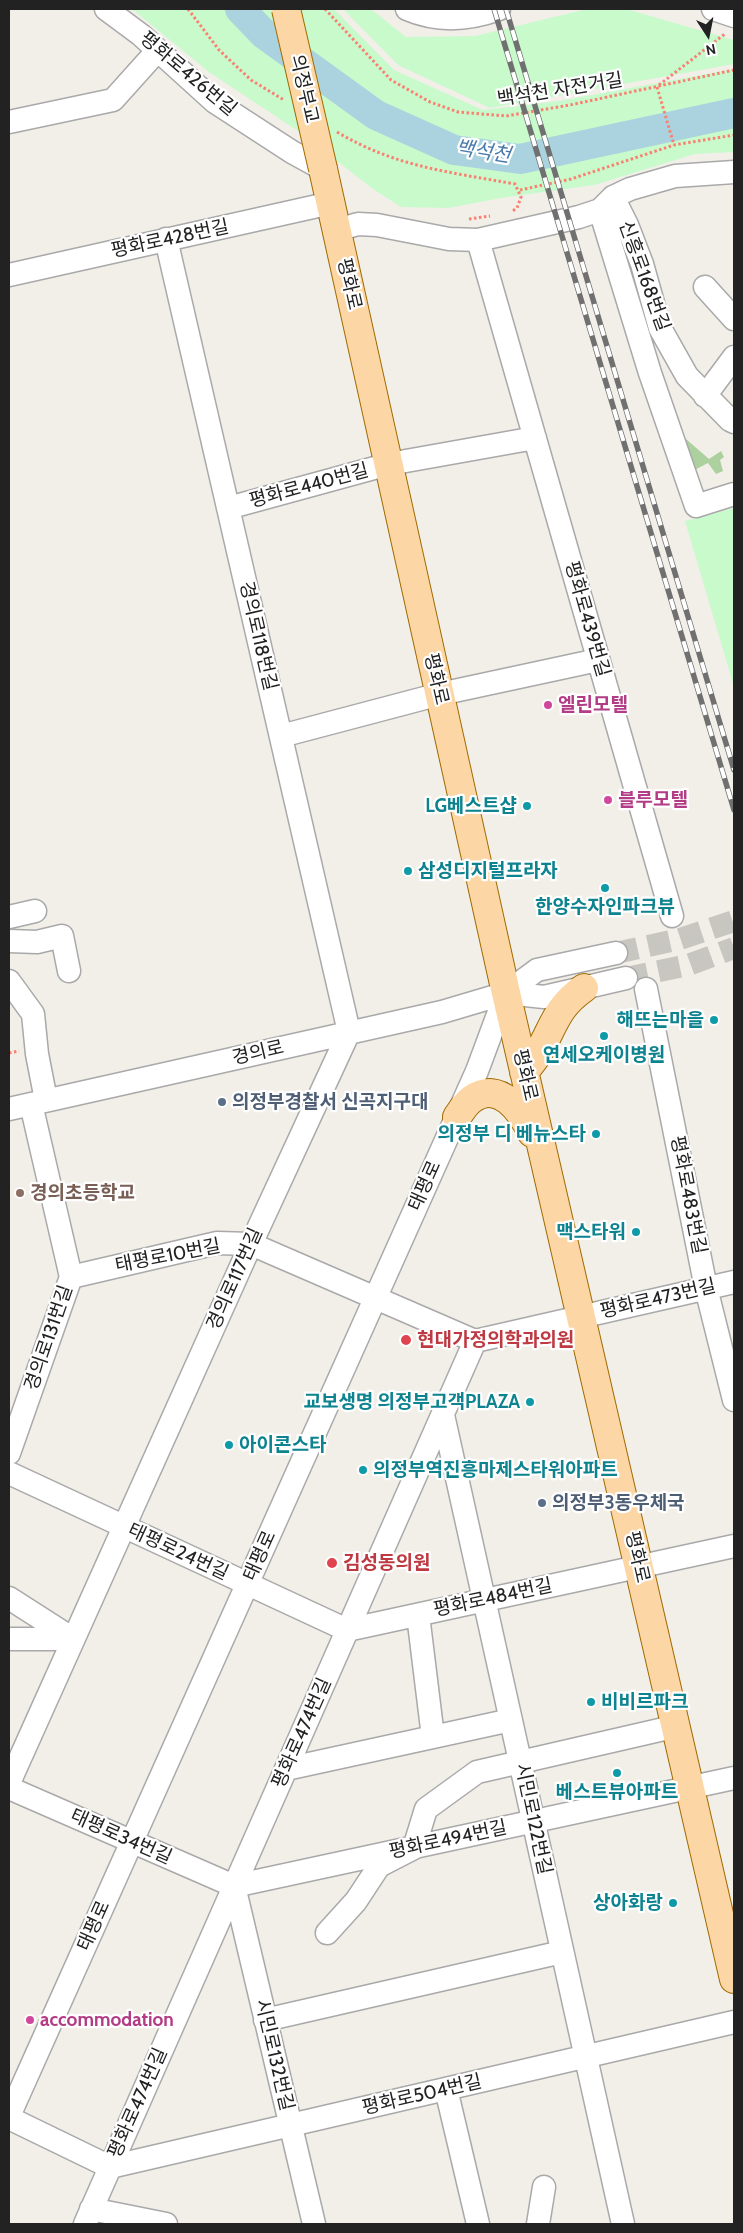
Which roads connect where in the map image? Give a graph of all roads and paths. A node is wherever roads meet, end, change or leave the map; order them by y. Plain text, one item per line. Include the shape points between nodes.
1 (106, 9) edge
2 (188, 9) edge
3 (286, 9) edge
4 (325, 9) edge
5 (407, 9) edge
6 (499, 9) edge
7 (712, 9) edge
8 (732, 22) edge
9 (157, 50) junction
10 (734, 70) edge
11 (657, 87) junction
12 (291, 104) dead end
13 (9, 122) edge
14 (332, 128) dead end
15 (734, 135) edge
16 (674, 145) junction
17 (323, 169) junction
18 (734, 172) edge
19 (520, 190) junction
20 (331, 203) junction
21 (606, 203) junction
22 (501, 214) dead end
23 (492, 216) dead end
24 (462, 220) dead end
25 (337, 230) junction
26 (166, 239) junction
27 (478, 240) junction
28 (9, 275) edge
29 (705, 287) dead end
30 (734, 319) edge
31 (734, 357) edge
32 (706, 396) junction
33 (734, 422) edge
34 (535, 438) junction
35 (389, 464) junction
36 (734, 494) edge
37 (228, 508) junction
38 (598, 660) junction
39 (440, 694) junction
40 (281, 736) junction
41 (34, 911) dead end
42 (672, 916) dead end
43 (9, 917) edge
44 (9, 941) edge
45 (616, 953) tunnel mouth
46 (69, 971) dead end
47 (626, 978) tunnel mouth
48 (9, 981) edge
49 (584, 988) junction
50 (646, 988) dead end
51 (506, 994) junction
52 (350, 1032) junction
53 (524, 1072) junction
54 (38, 1102) junction
55 (9, 1109) edge
56 (457, 1117) junction
57 (544, 1158) junction
58 (251, 1244) junction
59 (71, 1277) junction
60 (734, 1282) edge
61 (706, 1288) junction
62 (376, 1297) junction
63 (581, 1316) junction
64 (475, 1341) junction
65 (734, 1400) edge
66 (443, 1415) junction
67 (9, 1452) edge
68 (9, 1473) edge
69 (124, 1526) junction
70 (734, 1546) edge
71 (639, 1566) junction
72 (247, 1584) junction
73 (9, 1598) edge
74 (484, 1600) junction
75 (418, 1615) junction
76 (347, 1630) junction
77 (9, 1639) edge
78 (73, 1639) junction
79 (511, 1720) junction
80 (677, 1726) junction
81 (434, 1737) junction
82 (520, 1762) junction
83 (286, 1769) junction
84 (734, 1778) edge
85 (9, 1783) edge
86 (9, 1788) edge
87 (691, 1788) junction
88 (533, 1822) junction
89 (132, 1842) junction
90 (414, 1848) junction
91 (234, 1886) junction
92 (327, 1933) dead end
93 (562, 1952) junction
94 (734, 1979) edge
95 (265, 2020) junction
96 (734, 2022) edge
97 (585, 2056) junction
98 (446, 2089) junction
99 (9, 2117) edge
100 (290, 2126) junction
101 (110, 2167) junction
102 (544, 2186) dead end
103 (88, 2217) edge
104 (166, 2224) edge
105 (314, 2224) edge
106 (478, 2224) edge
107 (538, 2224) edge
108 (623, 2224) edge

1 - 9 street, 평화로426번길
2 - 12 path via 219,50 251,80
3 - 17 main road, 의정부교, bridge
4 - 11 path, 백석천 자전거길 via 390,80 430,102 458,112 506,116
5 - 6 street via 435,18 461,19
7 - 8 street
8 - 11 path, 백석천 자전거길 via 716,42
9 - 13 street via 113,100
9 - 17 street, 평화로426번길 via 215,102
10 - 11 path, 백석천 자전거길
11 - 16 path
14 - 19 path via 386,157 515,184
15 - 16 path
16 - 19 path via 571,179
17 - 20 main road, 평화로
18 - 21 street via 674,176
19 - 22 path via 522,197 517,208 511,213
20 - 25 main road, 평화로
20 - 26 street, 평화로428번길
21 - 27 street via 579,217
21 - 32 street, 신흥로168번길 via 628,225 660,328 687,376
21 - 36 street via 650,372 696,506
23 - 24 path
25 - 27 street via 358,224 377,225 449,239
25 - 35 main road, 평화로
26 - 28 street, 평화로428번길
26 - 37 street, 경의로118번길
27 - 34 street, 평화로439번길
29 - 30 street
31 - 32 street
32 - 33 street, 신흥로168번길
34 - 35 street
34 - 38 street, 평화로439번길
35 - 37 street, 평화로440번길
35 - 39 main road, 평화로
37 - 40 street, 경의로118번길
38 - 39 street
38 - 42 street, 평화로439번길
39 - 40 street
39 - 51 main road, 평화로
40 - 52 street, 경의로118번길
41 - 43 street
44 - 46 street via 37,942 62,936
45 - 51 street, 경의로 via 537,970
47 - 49 street, 경의로
48 - 54 street, 경의로131번길 via 33,1014
49 - 51 street, 경의로 via 544,997
49 - 53 main road via 572,996 560,1011 540,1050
50 - 61 street, 평화로483번길
51 - 52 street, 경의로
51 - 53 main road, 평화로
51 - 56 street, 태평로
52 - 54 street, 경의로
52 - 58 street, 경의로117번길
53 - 57 main road, 평화로
54 - 55 street, 경의로
54 - 59 street, 경의로131번길
56 - 57 main road via 471,1100 480,1095 504,1096 524,1117
56 - 62 street, 태평로
57 - 63 main road, 평화로
58 - 59 street, 태평로10번길 via 217,1243
58 - 62 street, 태평로10번길
58 - 69 street, 경의로117번길
59 - 67 street, 경의로131번길
60 - 61 street, 평화로473번길
61 - 63 street, 평화로473번길
61 - 65 street, 평화로483번길
62 - 64 street, 태평로10번길
62 - 72 street, 태평로
63 - 64 street
63 - 71 main road, 평화로
64 - 66 street, 평화로474번길
66 - 74 street, 시민로122번길
66 - 76 street, 평화로474번길
68 - 69 street, 태평로24번길
69 - 72 street, 태평로24번길
69 - 78 street, 경의로117번길
70 - 71 street
71 - 74 street, 평화로484번길
71 - 80 main road, 평화로
72 - 76 street, 태평로24번길
72 - 89 street, 태평로
73 - 78 street
74 - 75 street, 평화로484번길
74 - 79 street, 시민로122번길
75 - 76 street, 평화로484번길
75 - 81 street
76 - 83 street, 평화로474번길
77 - 78 street
78 - 85 street, 경의로117번길
79 - 81 street
79 - 82 street, 시민로122번길
80 - 82 street
80 - 87 main road, 평화로
81 - 83 street
82 - 88 street, 시민로122번길
82 - 90 street via 477,1772 426,1809
83 - 91 street, 평화로474번길
84 - 87 street, 평화로494번길
86 - 89 street, 태평로34번길
87 - 88 street, 평화로494번길
87 - 94 main road, 평화로
88 - 90 street, 평화로494번길
88 - 93 street, 시민로122번길
89 - 91 street, 태평로34번길
89 - 99 street, 태평로
90 - 91 street, 평화로494번길
90 - 92 street via 379,1866 356,1901
91 - 95 street, 시민로132번길
91 - 101 street, 평화로474번길
93 - 95 street
93 - 97 street, 시민로122번길
95 - 100 street, 시민로132번길
96 - 97 street, 평화로504번길
97 - 98 street, 평화로504번길
97 - 108 street, 시민로122번길
98 - 100 street, 평화로504번길
98 - 106 street
99 - 101 street
100 - 101 street, 평화로504번길
100 - 105 street, 시민로132번길
101 - 103 street, 평화로474번길
102 - 107 street
103 - 104 street

